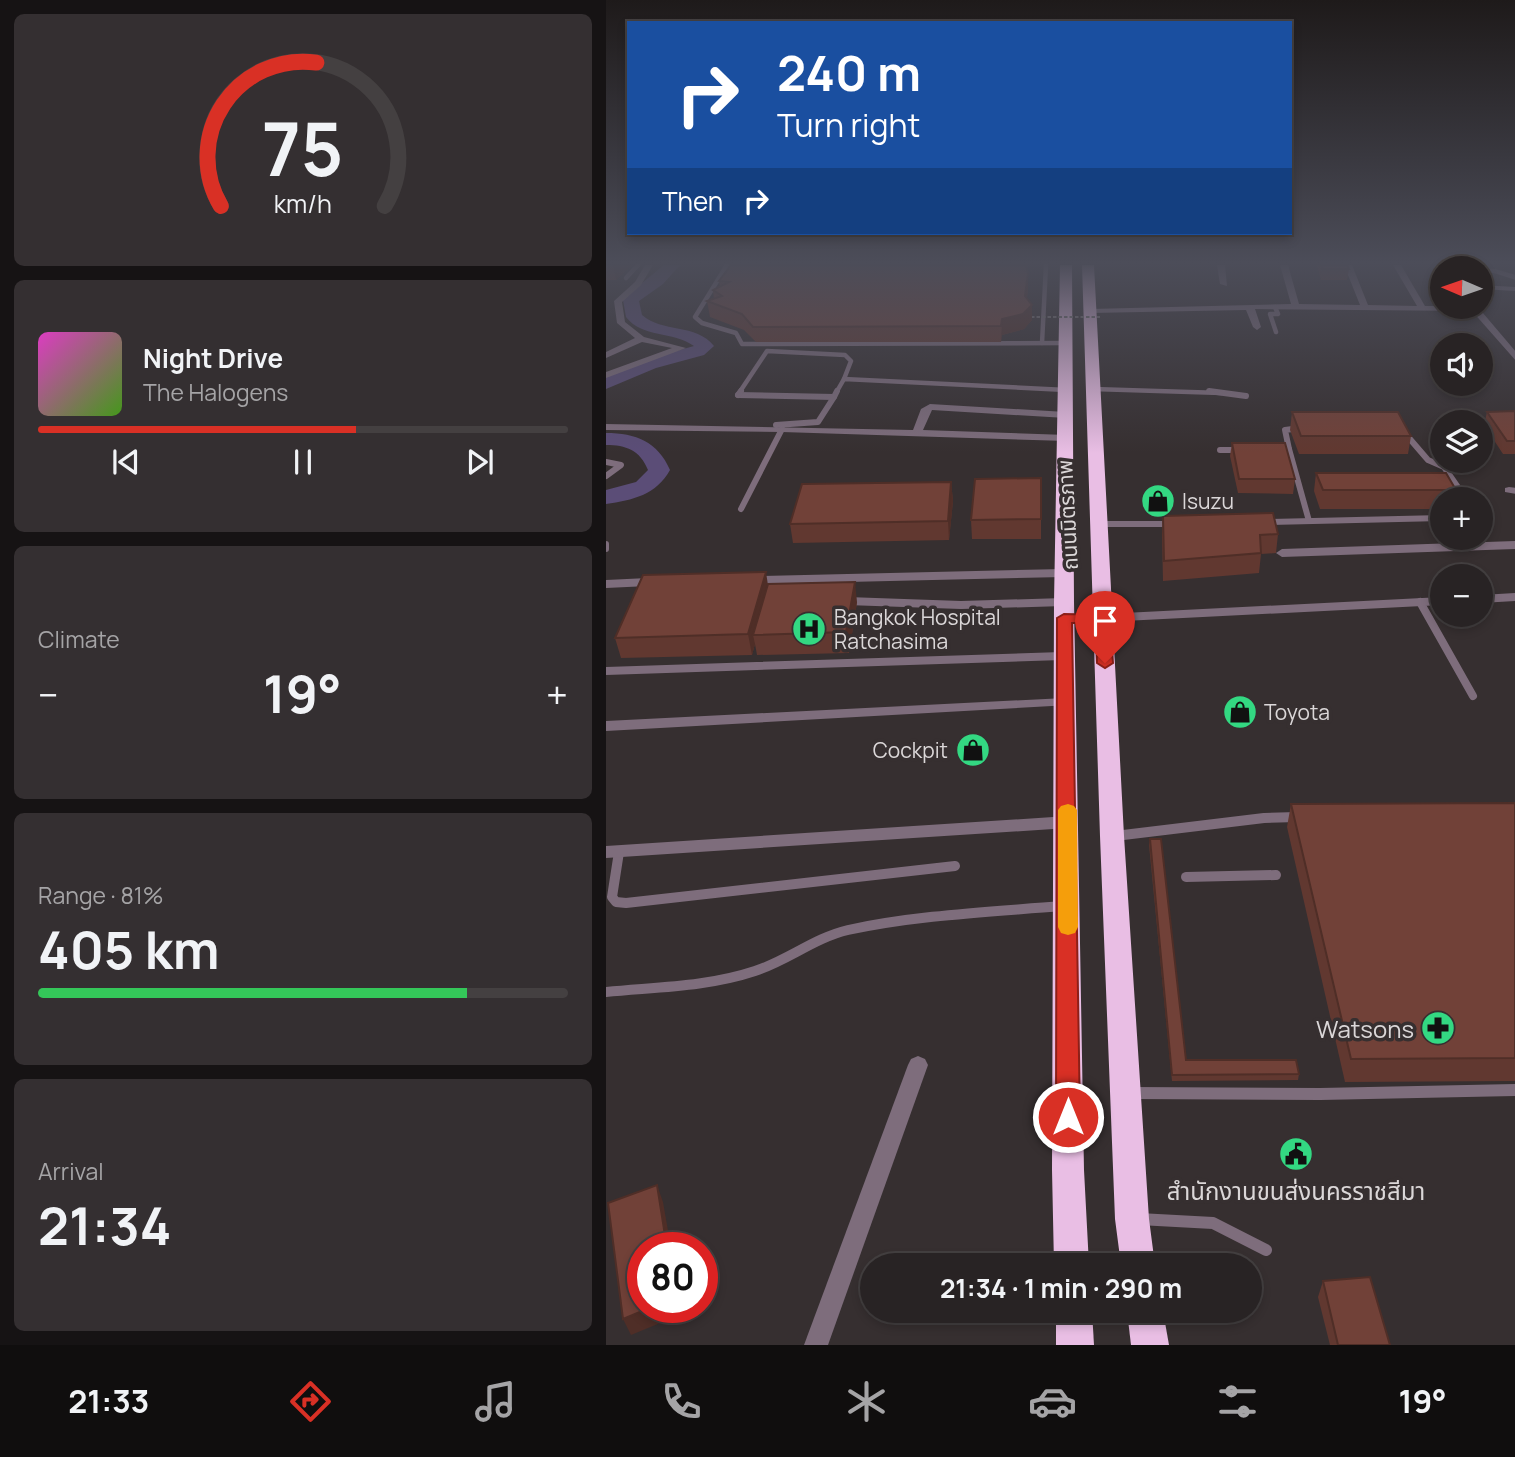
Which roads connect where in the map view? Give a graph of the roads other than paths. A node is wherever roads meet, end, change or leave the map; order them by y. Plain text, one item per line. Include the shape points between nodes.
1 (627, 328) edge
2 (718, 328) edge
3 (1043, 328) edge
4 (1065, 328) edge
5 (1095, 328) edge
6 (1275, 328) edge
7 (1490, 328) edge
8 (1276, 332) dead end
9 (641, 339) junction
10 (1042, 343) junction
11 (1065, 343) junction
12 (606, 355) edge
13 (1515, 358) edge
14 (606, 375) edge
15 (844, 379) junction
16 (1093, 389) junction
17 (1066, 390) junction
18 (1246, 396) dead end
19 (834, 397) junction
20 (1066, 415) junction
21 (606, 427) edge
22 (779, 427) junction
23 (1305, 428) edge
24 (1392, 428) edge
25 (917, 433) junction
26 (1067, 438) junction
27 (1289, 449) junction
28 (1220, 450) dead end
29 (1247, 450) edge
30 (1275, 450) edge
31 (606, 462) edge
32 (606, 475) edge
33 (1458, 487) edge
34 (741, 509) dead end
35 (1430, 518) edge
36 (1309, 521) junction
37 (1255, 522) edge
38 (1187, 523) edge
39 (1098, 524) junction
40 (1515, 545) edge
41 (1282, 553) dead end
42 (1064, 573) junction
43 (744, 580) edge
44 (661, 582) edge
45 (606, 584) edge
46 (1515, 597) edge
47 (1493, 598) edge
48 (831, 601) edge
49 (1420, 602) junction
50 (1430, 602) edge
51 (1064, 610) junction
52 (1104, 618) junction
53 (1065, 656) junction
54 (606, 671) edge
55 (1473, 696) dead end
56 (1065, 702) junction
57 (606, 726) edge
58 (1306, 817) edge
59 (1068, 822) junction
60 (1112, 836) junction
61 (613, 852) edge
62 (955, 866) dead end
63 (1276, 875) dead end
64 (1186, 877) dead end
65 (1068, 906) junction
66 (606, 992) edge
67 (918, 1065) dead end
68 (1515, 1090) edge
69 (1126, 1093) junction
70 (1132, 1219) junction
71 (1266, 1250) dead end
72 (1072, 1253) edge
73 (1137, 1253) edge
74 (1074, 1323) edge
75 (1147, 1323) edge
76 (816, 1345) edge
77 (1075, 1345) edge
78 (1150, 1345) edge

1 - 9 street
2 - 10 lane via 736,333 742,344
3 - 10 lane
4 - 11 highway, ถนนมิตรภาพ
5 - 16 highway, ถนนมิตรภาพ
6 - 8 lane
7 - 13 street
9 - 12 street
9 - 14 street via 682,348
10 - 11 lane
11 - 17 highway, ถนนมิตรภาพ
15 - 17 lane
15 - 19 lane
15 - 19 lane via 851,362 845,355 768,351 738,395
16 - 18 lane
16 - 39 highway, ถนนมิตรภาพ
17 - 20 highway, ถนนมิตรภาพ
19 - 22 lane via 818,422
20 - 25 street via 930,407
20 - 26 highway, ถนนมิตรภาพ
21 - 22 street
22 - 25 street
22 - 34 lane
23 - 27 lane via 1286,429
24 - 33 lane via 1409,434 1428,460 1444,467
25 - 26 street
26 - 42 highway, ถนนมิตรภาพ
27 - 30 lane
27 - 36 lane
28 - 29 lane
31 - 32 lane via 621,465
35 - 36 lane
36 - 37 lane
38 - 39 lane
39 - 52 highway, ถนนมิตรภาพ
40 - 41 street
42 - 43 lane
42 - 51 highway, ถนนมิตรภาพ
44 - 45 lane
46 - 47 street
48 - 51 lane
49 - 50 street
49 - 52 street
49 - 55 lane
51 - 52 highway
51 - 53 highway, ถนนมิตรภาพ
52 - 60 highway, ถนนมิตรภาพ
53 - 54 lane
53 - 56 highway, ถนนมิตรภาพ
56 - 57 street
56 - 59 highway, ถนนมิตรภาพ
58 - 60 lane
59 - 61 street
59 - 65 highway, ถนนมิตรภาพ
60 - 69 highway, ถนนมิตรภาพ
61 - 62 lane via 612,897 626,903
63 - 64 lane
65 - 66 lane via 894,921 840,932 760,970 728,978
65 - 72 highway, ถนนมิตรภาพ
67 - 76 street
68 - 69 lane
69 - 70 highway, ถนนมิตรภาพ
70 - 71 lane via 1213,1223
70 - 73 highway, ถนนมิตรภาพ
74 - 77 highway
75 - 78 highway

